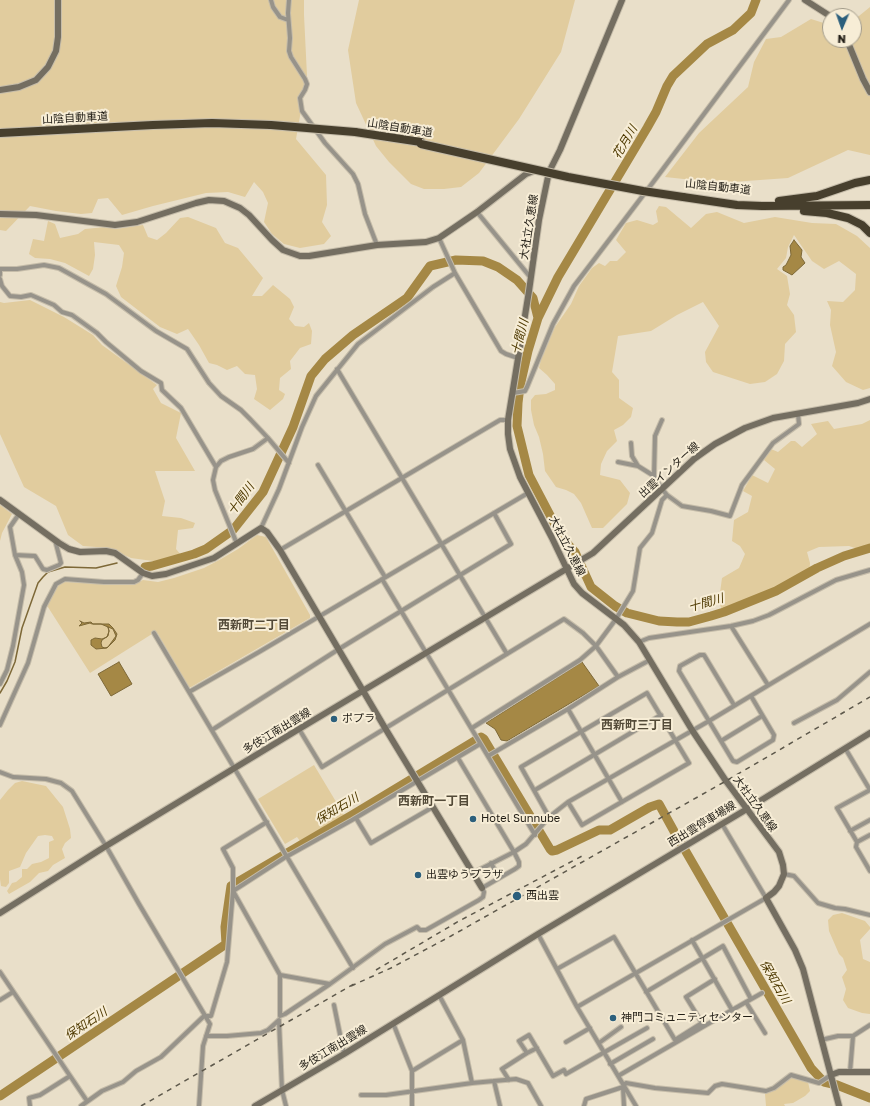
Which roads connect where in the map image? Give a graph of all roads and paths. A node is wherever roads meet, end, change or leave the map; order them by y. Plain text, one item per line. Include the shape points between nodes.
1 (58, 0) edge
2 (271, 0) edge
3 (289, 0) edge
4 (622, 0) edge
5 (789, 0) edge
6 (805, 0) edge
7 (822, 11) edge
8 (288, 20) junction
9 (851, 48) edge
10 (0, 90) edge
11 (870, 92) edge
12 (271, 126) junction
13 (0, 133) edge
14 (0, 137) edge
15 (549, 172) junction
16 (870, 180) edge
17 (762, 205) junction
18 (870, 205) edge
19 (477, 212) junction
20 (0, 214) edge
21 (870, 233) edge
22 (439, 238) junction
23 (377, 245) junction
24 (0, 269) edge
25 (456, 273) junction
26 (0, 275) edge
27 (531, 278) junction
28 (0, 279) edge
29 (518, 358) junction
30 (337, 369) junction
31 (513, 394) junction
32 (870, 399) edge
33 (798, 414) junction
34 (508, 420) junction
35 (662, 420) dead end
36 (268, 438) junction
37 (631, 443) dead end
38 (618, 462) dead end
39 (289, 463) junction
40 (318, 465) dead end
41 (216, 466) junction
42 (638, 466) junction
43 (654, 476) junction
44 (403, 478) junction
45 (662, 489) junction
46 (528, 493) junction
47 (667, 495) junction
48 (0, 500) edge
49 (346, 511) junction
50 (494, 513) junction
51 (19, 514) junction
52 (261, 528) junction
53 (55, 540) junction
54 (237, 544) junction
55 (441, 544) junction
56 (280, 550) junction
57 (15, 555) junction
58 (567, 569) junction
59 (870, 570) edge
60 (143, 573) junction
61 (460, 575) junction
62 (384, 578) junction
63 (401, 611) junction
64 (319, 616) junction
65 (485, 616) junction
66 (616, 619) junction
67 (870, 624) edge
68 (731, 626) junction
69 (154, 633) dead end
70 (639, 642) junction
71 (596, 646) junction
72 (339, 649) junction
73 (426, 652) junction
74 (507, 654) junction
75 (650, 660) junction
76 (870, 672) edge
77 (618, 677) junction
78 (0, 684) edge
79 (768, 685) junction
80 (363, 690) junction
81 (448, 691) junction
82 (189, 692) junction
83 (751, 696) junction
84 (734, 705) junction
85 (568, 709) junction
86 (661, 715) junction
87 (762, 716) junction
88 (709, 721) junction
89 (794, 723) dead end
90 (0, 725) edge
91 (385, 728) junction
92 (472, 728) junction
93 (299, 729) junction
94 (212, 730) junction
95 (692, 730) junction
96 (581, 731) junction
97 (870, 732) edge
98 (675, 739) junction
99 (721, 741) junction
100 (480, 744) junction
101 (844, 748) junction
102 (594, 754) junction
103 (488, 756) junction
104 (458, 758) junction
105 (235, 768) junction
106 (0, 772) edge
107 (608, 778) junction
108 (418, 782) junction
109 (535, 790) junction
110 (870, 790) edge
111 (568, 802) junction
112 (622, 802) junction
113 (433, 807) junction
114 (747, 809) junction
115 (549, 817) junction
116 (356, 818) junction
117 (870, 820) edge
118 (267, 822) junction
119 (722, 824) junction
120 (850, 831) junction
121 (535, 835) junction
122 (870, 835) edge
123 (857, 842) junction
124 (106, 846) junction
125 (514, 852) junction
126 (287, 856) junction
127 (492, 864) junction
128 (870, 870) edge
129 (473, 873) junction
130 (784, 874) junction
131 (500, 878) junction
132 (482, 888) junction
133 (233, 891) junction
134 (766, 898) junction
135 (0, 913) edge
136 (870, 915) edge
137 (540, 933) junction
138 (692, 940) junction
139 (702, 958) junction
140 (353, 968) junction
141 (557, 969) junction
142 (0, 972) edge
143 (635, 974) junction
144 (280, 975) junction
145 (715, 979) junction
146 (330, 984) junction
147 (13, 992) junction
148 (646, 992) junction
149 (762, 993) dead end
150 (438, 995) junction
151 (751, 999) junction
152 (0, 1000) edge
153 (746, 1002) junction
154 (334, 1005) dead end
155 (577, 1007) junction
156 (732, 1010) junction
157 (204, 1016) junction
158 (280, 1016) junction
159 (279, 1021) junction
160 (393, 1023) junction
161 (870, 1025) edge
162 (621, 1027) dead end
163 (590, 1028) junction
164 (646, 1028) dead end
165 (765, 1033) dead end
166 (206, 1036) junction
167 (853, 1036) junction
168 (653, 1039) dead end
169 (678, 1039) junction
170 (463, 1040) junction
171 (821, 1040) junction
172 (566, 1042) dead end
173 (599, 1043) junction
174 (536, 1048) junction
175 (604, 1053) junction
176 (344, 1054) junction
177 (526, 1054) junction
178 (610, 1064) junction
179 (412, 1071) junction
180 (850, 1072) junction
181 (870, 1072) edge
182 (70, 1076) junction
183 (618, 1076) junction
184 (829, 1078) junction
185 (509, 1080) junction
186 (494, 1081) junction
187 (472, 1083) junction
188 (623, 1087) junction
189 (282, 1090) junction
190 (412, 1092) junction
191 (361, 1095) dead end
192 (87, 1101) junction
193 (30, 1106) edge
194 (81, 1106) edge
195 (199, 1106) edge
196 (255, 1106) edge
197 (286, 1106) edge
198 (412, 1106) edge
199 (500, 1106) edge
200 (541, 1106) edge
201 (584, 1106) edge
202 (624, 1106) edge
203 (636, 1106) edge
204 (839, 1106) edge

1 - 10 main road via 56,51 48,67 36,80 19,87
2 - 8 street via 280,17
3 - 8 street
4 - 15 main road, 大社立久恵線
5 - 31 street via 574,286 553,324 525,391
6 - 7 main road
8 - 23 street via 291,57 307,84 300,98 302,111 318,134 353,174
9 - 11 main road
12 - 13 highway, 山陰自動車道 via 212,123
12 - 14 highway, 山陰自動車道 via 152,128
12 - 17 highway, 山陰自動車道, bridge via 355,133 421,143 568,177 642,191 737,205
15 - 19 main road via 532,170
15 - 27 main road, 大社立久恵線
16 - 17 highway via 805,198
17 - 18 highway, 山陰自動車道
17 - 21 highway via 848,218 862,225
19 - 22 main road
19 - 27 street
20 - 23 main road via 36,215 115,225 137,222 209,200 224,201 249,215 283,250 292,254 313,256
22 - 23 main road via 412,244
22 - 25 street
24 - 26 street
24 - 36 street via 17,270 44,265 59,268 106,294 156,331 187,349 209,383
25 - 29 street via 502,351
25 - 30 street via 433,287 358,344
27 - 29 main road, 大社立久恵線
28 - 41 street via 10,296 31,295 72,315 141,371 161,383 162,390 181,408
29 - 31 main road, 大社立久恵線
30 - 39 street via 316,396
30 - 44 street
31 - 34 main road, 大社立久恵線
32 - 33 main road, 出雲インター線
33 - 45 main road, 出雲インター線 via 773,418 745,428 715,444 694,459
33 - 47 street via 799,424 773,443 742,485 730,516 682,506
34 - 44 street via 500,420
34 - 46 main road, 大社立久恵線 via 510,449
35 - 43 street via 655,436
36 - 39 street
36 - 41 street via 253,450 229,457
37 - 42 street via 632,456
38 - 42 street
39 - 52 street
40 - 49 street
41 - 54 street via 213,480 215,490
42 - 43 street
43 - 45 street
44 - 49 street
44 - 55 street
45 - 47 street
45 - 58 main road, 出雲インター線 via 608,540
46 - 50 street
46 - 58 main road, 大社立久恵線
47 - 66 street via 662,500 652,533 640,548 633,591
48 - 51 main road
49 - 56 street
49 - 62 street
50 - 55 street
50 - 61 street via 511,544
51 - 53 main road
51 - 57 street via 10,527
52 - 54 main road
52 - 56 main road
53 - 57 street via 61,562 59,565 44,570 34,556
53 - 60 main road via 75,551 115,553
54 - 60 main road via 214,558 172,573 158,576
55 - 61 street
55 - 62 street
56 - 64 main road
57 - 78 street via 24,585 14,646
58 - 65 main road, 多伎江南出雲線
58 - 66 main road, 大社立久恵線 via 574,584 582,593
59 - 68 street via 836,580 769,615
60 - 90 street via 138,580 130,582 65,579 56,584 44,607 28,663
61 - 63 street
61 - 65 street
62 - 63 street
62 - 64 street
63 - 72 street
63 - 73 street
64 - 72 main road
64 - 82 street
65 - 73 main road, 多伎江南出雲線
65 - 74 street
66 - 70 main road, 大社立久恵線
66 - 71 street
67 - 79 street
68 - 70 street via 650,638
68 - 79 street
69 - 82 street
70 - 75 main road, 大社立久恵線
71 - 74 street via 564,619
71 - 77 street
71 - 92 street via 569,667
72 - 80 main road
72 - 94 street
73 - 80 main road, 多伎江南出雲線
73 - 81 street
74 - 81 street
75 - 77 street
75 - 95 main road, 大社立久恵線
76 - 89 street via 837,700
77 - 85 street
79 - 83 street
80 - 91 main road
80 - 93 main road, 多伎江南出雲線
81 - 91 street
81 - 92 street
82 - 94 street
83 - 84 street
83 - 87 street
84 - 88 street
84 - 88 street via 704,655 700,654 680,666 679,671
85 - 96 street
85 - 103 street
86 - 96 street via 647,693
86 - 98 street
86 - 102 street
87 - 99 street
87 - 99 street via 774,735 773,740 736,762
88 - 95 street
88 - 99 street
91 - 93 street via 322,767
91 - 108 main road
92 - 100 street
93 - 105 main road, 多伎江南出雲線
94 - 105 street
95 - 98 street
95 - 114 main road, 大社立久恵線
96 - 102 street
96 - 109 street via 521,767
97 - 101 main road, 西出雲停車場線
98 - 107 street
98 - 112 street via 689,763
100 - 103 street
100 - 104 street
101 - 110 street
101 - 114 main road, 西出雲停車場線
102 - 107 street
102 - 109 street
103 - 121 street
104 - 108 street
104 - 125 street
105 - 118 street
105 - 124 main road, 多伎江南出雲線
106 - 124 street via 13,777 46,779 61,783 72,791
107 - 111 street
107 - 112 street
108 - 113 main road
108 - 116 street
109 - 115 street
110 - 120 street via 837,808
111 - 112 street via 582,825
111 - 115 street
113 - 116 street via 371,843
113 - 129 main road
114 - 119 main road, 西出雲停車場線
114 - 130 main road, 大社立久恵線 via 779,852
115 - 121 street
116 - 126 street
117 - 120 street
118 - 126 street
118 - 133 street via 223,849 233,868
119 - 134 street
119 - 137 main road, 西出雲停車場線
120 - 123 street
121 - 125 street
122 - 123 street
123 - 128 street via 856,847
124 - 135 main road, 多伎江南出雲線
124 - 157 street
125 - 127 street
125 - 131 street via 519,866
126 - 133 street
126 - 140 street
127 - 129 street
127 - 131 street
129 - 132 main road
130 - 134 main road via 779,886
130 - 136 street via 794,876 818,903
131 - 132 street
132 - 140 street via 483,897 479,900 426,930 417,927 385,944
133 - 144 street
133 - 157 street via 227,962 211,1016
134 - 138 street
134 - 171 main road via 803,969
137 - 141 street
137 - 150 main road, 多伎江南出雲線
138 - 139 street
138 - 143 street
139 - 145 street
139 - 148 street
139 - 151 street via 722,946
140 - 146 street
141 - 143 street via 614,937
141 - 155 street
142 - 147 street
143 - 148 street
143 - 155 street
144 - 146 street
144 - 158 street
145 - 156 street
145 - 169 street via 686,997 702,1023
146 - 158 street
147 - 152 street
147 - 182 street
148 - 169 street via 674,1040
149 - 151 street
150 - 160 main road, 多伎江南出雲線
150 - 170 street
151 - 153 street
153 - 156 street
153 - 165 street
154 - 176 street
155 - 163 street
156 - 169 street
157 - 166 street via 210,1024
157 - 192 street via 161,1057 136,1071 123,1082
158 - 159 street
159 - 166 street via 261,1033
159 - 189 street
160 - 176 main road, 多伎江南出雲線
160 - 179 street
161 - 167 street
162 - 173 street
163 - 172 street
163 - 173 street
164 - 175 street
166 - 195 street
167 - 171 street
167 - 180 street
168 - 178 street
169 - 183 street
170 - 179 street
170 - 187 street
171 - 184 main road
173 - 175 street
174 - 175 street via 553,1076 564,1070 566,1074
174 - 177 street
174 - 177 street via 530,1035 519,1040
175 - 178 street
176 - 189 main road, 多伎江南出雲線
177 - 185 street via 502,1069
178 - 183 street
179 - 190 street
180 - 181 main road
180 - 184 main road via 839,1072
182 - 192 street
182 - 193 street via 40,1095 29,1098
183 - 188 street
184 - 188 street via 819,1083 791,1075 766,1091 722,1084 715,1086 708,1093 626,1083
184 - 204 main road
185 - 186 street
185 - 200 street via 528,1083
186 - 187 street
186 - 199 street
187 - 190 street
188 - 201 street via 586,1099
188 - 202 street
188 - 203 street
189 - 196 main road, 多伎江南出雲線
189 - 197 street
190 - 191 street via 386,1096
190 - 198 street
192 - 194 street

